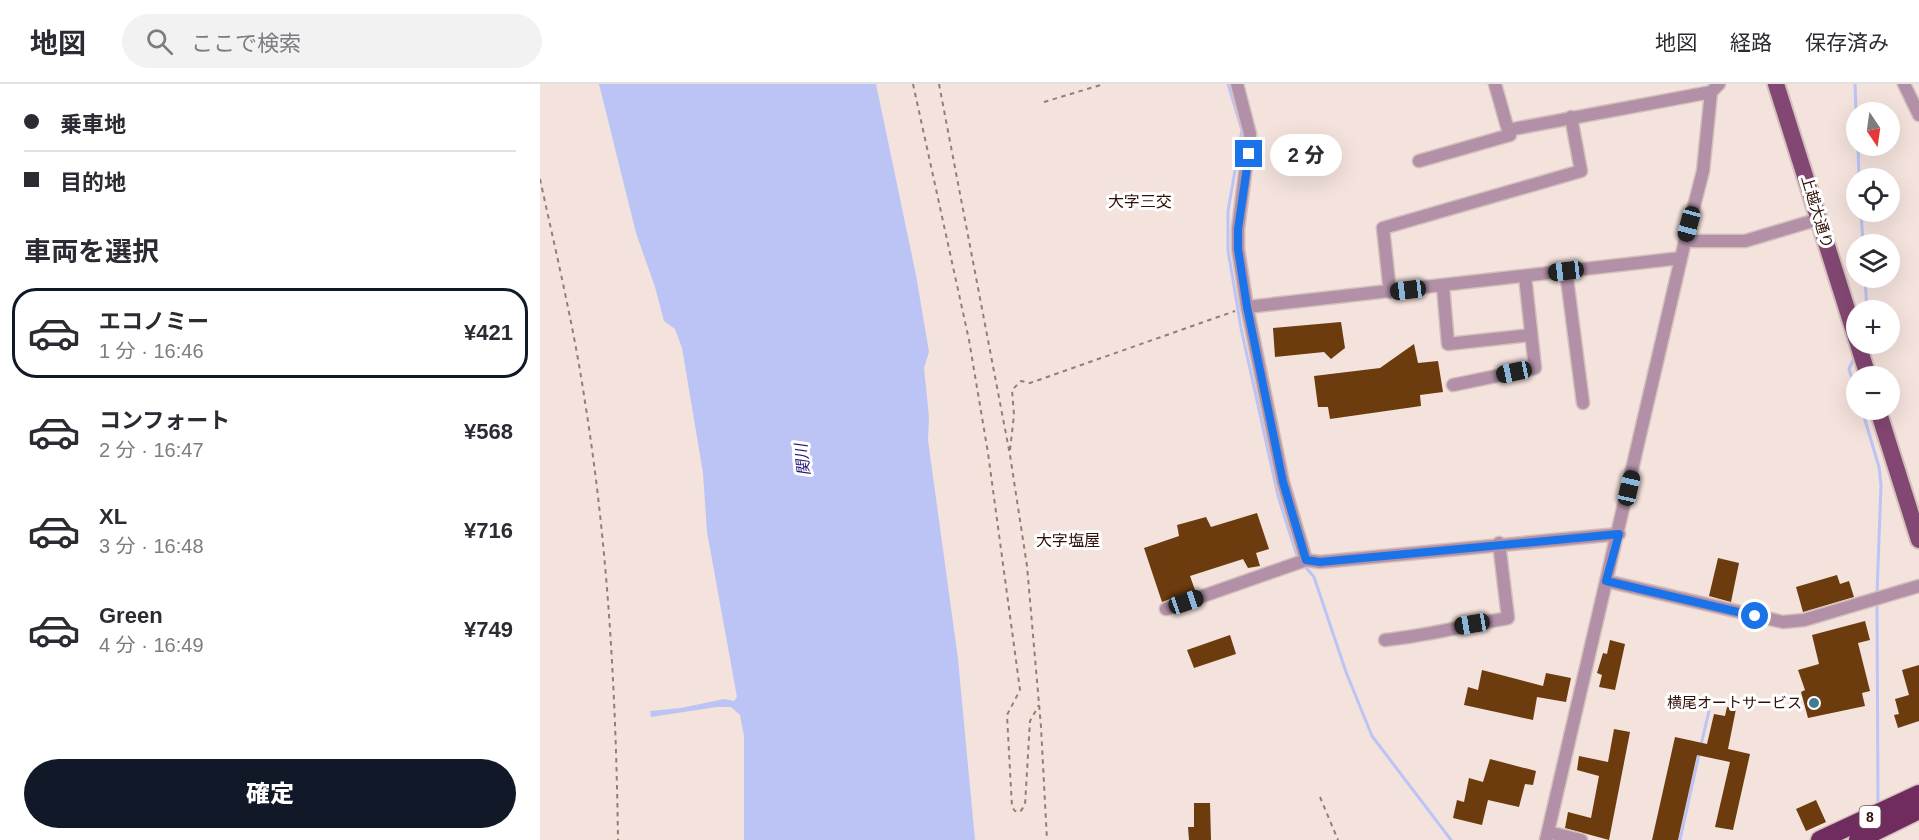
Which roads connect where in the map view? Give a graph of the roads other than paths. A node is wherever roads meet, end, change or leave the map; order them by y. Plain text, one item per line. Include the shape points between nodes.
1 (1237, 84) edge
2 (1495, 84) edge
3 (1776, 84) edge
4 (1904, 84) edge
5 (1715, 88) edge
6 (1915, 98) edge
7 (1919, 115) edge
8 (1571, 117) junction
9 (1508, 130) junction
10 (1419, 161) dead end
11 (1819, 219) junction
12 (1685, 241) junction
13 (1681, 258) junction
14 (1566, 271) junction
15 (1525, 276) junction
16 (1443, 286) junction
17 (1390, 292) junction
18 (1846, 306) edge
19 (1247, 307) junction
20 (1531, 335) junction
21 (1453, 385) dead end
22 (1583, 403) dead end
23 (1881, 420) edge
24 (1619, 534) junction
25 (1919, 540) edge
26 (1499, 543) junction
27 (1306, 560) junction
28 (1606, 581) junction
29 (1919, 586) edge
30 (1166, 609) dead end
31 (1386, 640) dead end
32 (1919, 794) edge
33 (1919, 810) edge
34 (1547, 836) edge
35 (1863, 839) edge
36 (1581, 840) edge
37 (1821, 840) edge

1 - 19 street via 1250,134 1238,229
2 - 9 street
3 - 11 main road, 上越大通り
4 - 6 street
5 - 8 street
5 - 12 street via 1703,171
6 - 7 street
8 - 9 street
8 - 17 street via 1581,171 1383,228
9 - 10 street via 1510,135
11 - 12 street via 1745,241
11 - 18 main road, 上越大通り
12 - 13 street
13 - 14 street
13 - 24 street
14 - 15 street
14 - 22 street
15 - 16 street
15 - 20 street
16 - 17 street
16 - 20 street via 1448,345
17 - 19 street
19 - 27 street via 1283,482
20 - 21 street via 1535,368
23 - 25 main road
24 - 26 street
24 - 28 street
26 - 27 street via 1320,562
26 - 31 street via 1508,618 1414,638
27 - 30 street
28 - 29 street via 1783,622 1804,620
28 - 34 street
32 - 37 highway, 8
33 - 35 highway, 8
34 - 36 street

